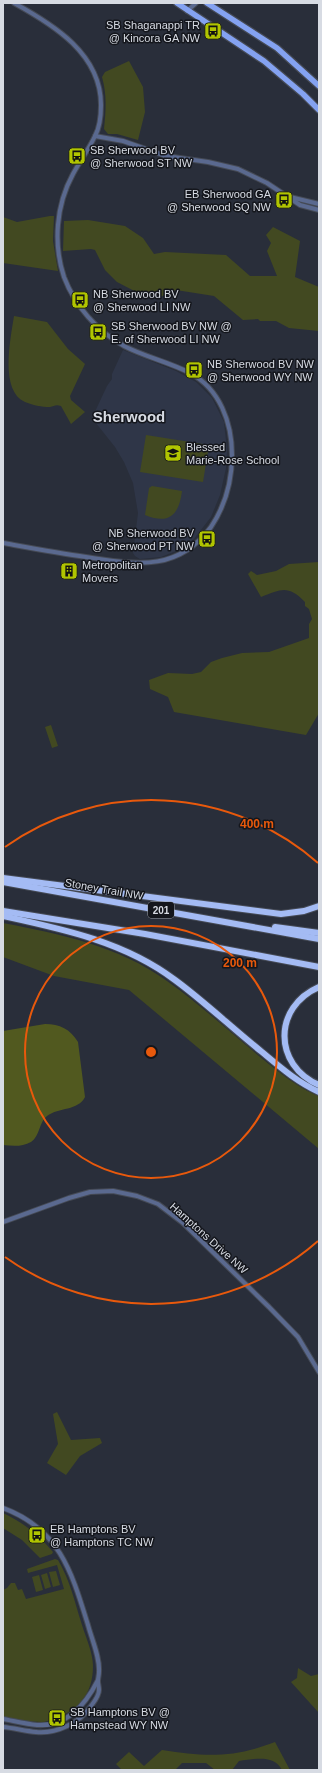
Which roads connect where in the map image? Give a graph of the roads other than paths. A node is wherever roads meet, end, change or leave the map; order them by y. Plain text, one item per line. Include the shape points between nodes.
1 (14, 3) edge
2 (196, 3) edge
3 (207, 3) edge
4 (215, 3) edge
5 (182, 4) edge
6 (188, 11) junction
7 (226, 15) junction
8 (319, 86) edge
9 (319, 110) edge
10 (95, 136) junction
11 (288, 196) junction
12 (319, 204) edge
13 (319, 210) edge
14 (3, 543) edge
15 (3, 878) edge
16 (3, 882) edge
17 (319, 906) edge
18 (3, 910) edge
19 (3, 916) edge
20 (231, 922) junction
21 (319, 933) edge
22 (319, 939) edge
23 (319, 967) edge
24 (319, 986) edge
25 (319, 1085) edge
26 (319, 1092) edge
27 (3, 1222) edge
28 (319, 1372) edge
29 (3, 1508) edge
30 (98, 1680) junction
31 (3, 1719) edge
32 (3, 1727) edge

1 - 10 street via 56,30 76,46 89,61 98,81 101,100 100,119
2 - 6 street
3 - 7 main road
4 - 7 main road
5 - 6 main road
6 - 9 main road via 264,61
7 - 8 main road via 277,48
10 - 11 street via 123,140 166,156 238,169
10 - 14 street via 70,180 59,213 58,249 65,280 80,307 104,332 131,349 189,372 214,393 223,408 231,437 232,462 228,490 216,517 198,542 182,553 159,562 134,563
11 - 12 street
11 - 13 street via 300,205
15 - 17 highway via 281,914
16 - 20 highway, Stoney Trail NW / 201
18 - 23 highway
19 - 26 highway via 85,936 116,947 150,964 176,980 287,1073
20 - 21 highway
20 - 22 highway, Stoney Trail NW / 201
24 - 25 highway via 294,1005 287,1018 284,1035 287,1052 296,1069
27 - 28 street, Hamptons Drive NW via 90,1192 113,1191 131,1194 158,1204 183,1223 279,1317 298,1337
29 - 30 street via 27,1520 51,1541 67,1563 98,1659
30 - 31 street via 80,1708 66,1718 38,1725
30 - 32 street via 99,1690 96,1699 86,1714 69,1724 55,1730 37,1732

